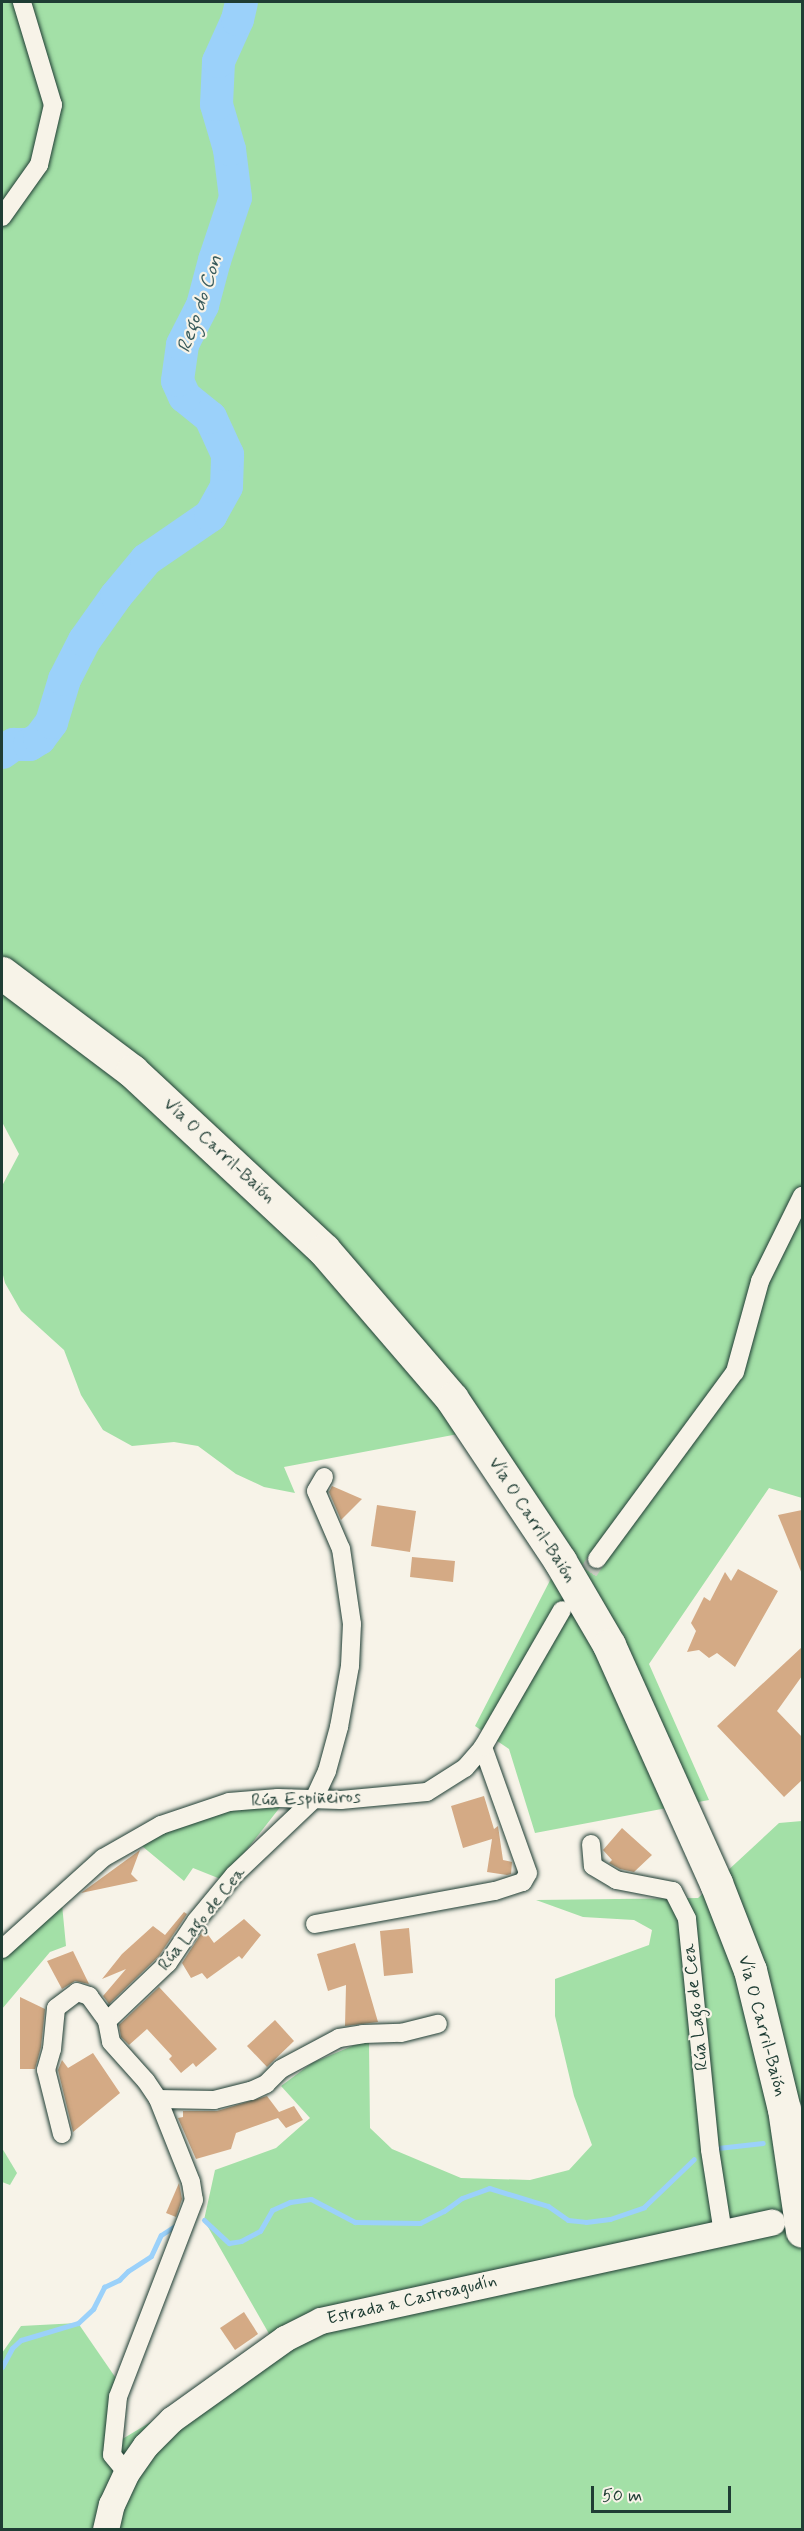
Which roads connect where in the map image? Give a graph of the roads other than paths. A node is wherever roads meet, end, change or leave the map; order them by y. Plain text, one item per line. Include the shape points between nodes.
1 (22, 2) edge
2 (2, 217) edge
3 (2, 973) edge
4 (802, 1196) edge
5 (324, 1477) dead end
6 (597, 1559) tunnel mouth
7 (562, 1610) tunnel mouth
8 (483, 1747) junction
9 (314, 1799) junction
10 (591, 1844) dead end
11 (315, 1924) dead end
12 (2, 1948) edge
13 (107, 2021) junction
14 (438, 2025) dead end
15 (158, 2099) junction
16 (62, 2134) dead end
17 (787, 2227) edge
18 (723, 2233) junction
19 (127, 2473) junction
20 (106, 2529) edge

1 - 2 street via 53,105 39,165
3 - 17 highway, Vía O Carril-Baión via 132,1071 324,1250 452,1399 561,1561 609,1645 716,1883 750,1970 784,2109
4 - 6 street via 760,1281 735,1372
5 - 9 street, Rúa Lago de Cea via 316,1491 340,1549 352,1624 350,1666 339,1727 327,1771
7 - 8 street, Rúa Espiñeiros
8 - 9 street, Rúa Espiñeiros via 465,1768 427,1792
8 - 11 street via 528,1873 523,1882 495,1891
9 - 12 street, Rúa Espiñeiros via 278,1797 229,1802 161,1825 103,1858
9 - 13 street, Rúa Lago de Cea via 234,1875 168,1963
10 - 18 street, Rúa Lago de Cea via 593,1866 616,1880 673,1891 687,1919 710,2150
13 - 15 street via 111,2042
13 - 16 street via 89,1996 77,1992 56,2008 46,2070
14 - 15 street via 401,2034 339,2038 281,2069 266,2084 251,2091 214,2100
15 - 19 street via 191,2182 194,2200 118,2397 112,2455
17 - 18 street, Estrada a Castroagudín
18 - 19 street, Estrada a Castroagudín via 321,2321 285,2339 172,2420
19 - 20 street, Estrada a Castroagudín

